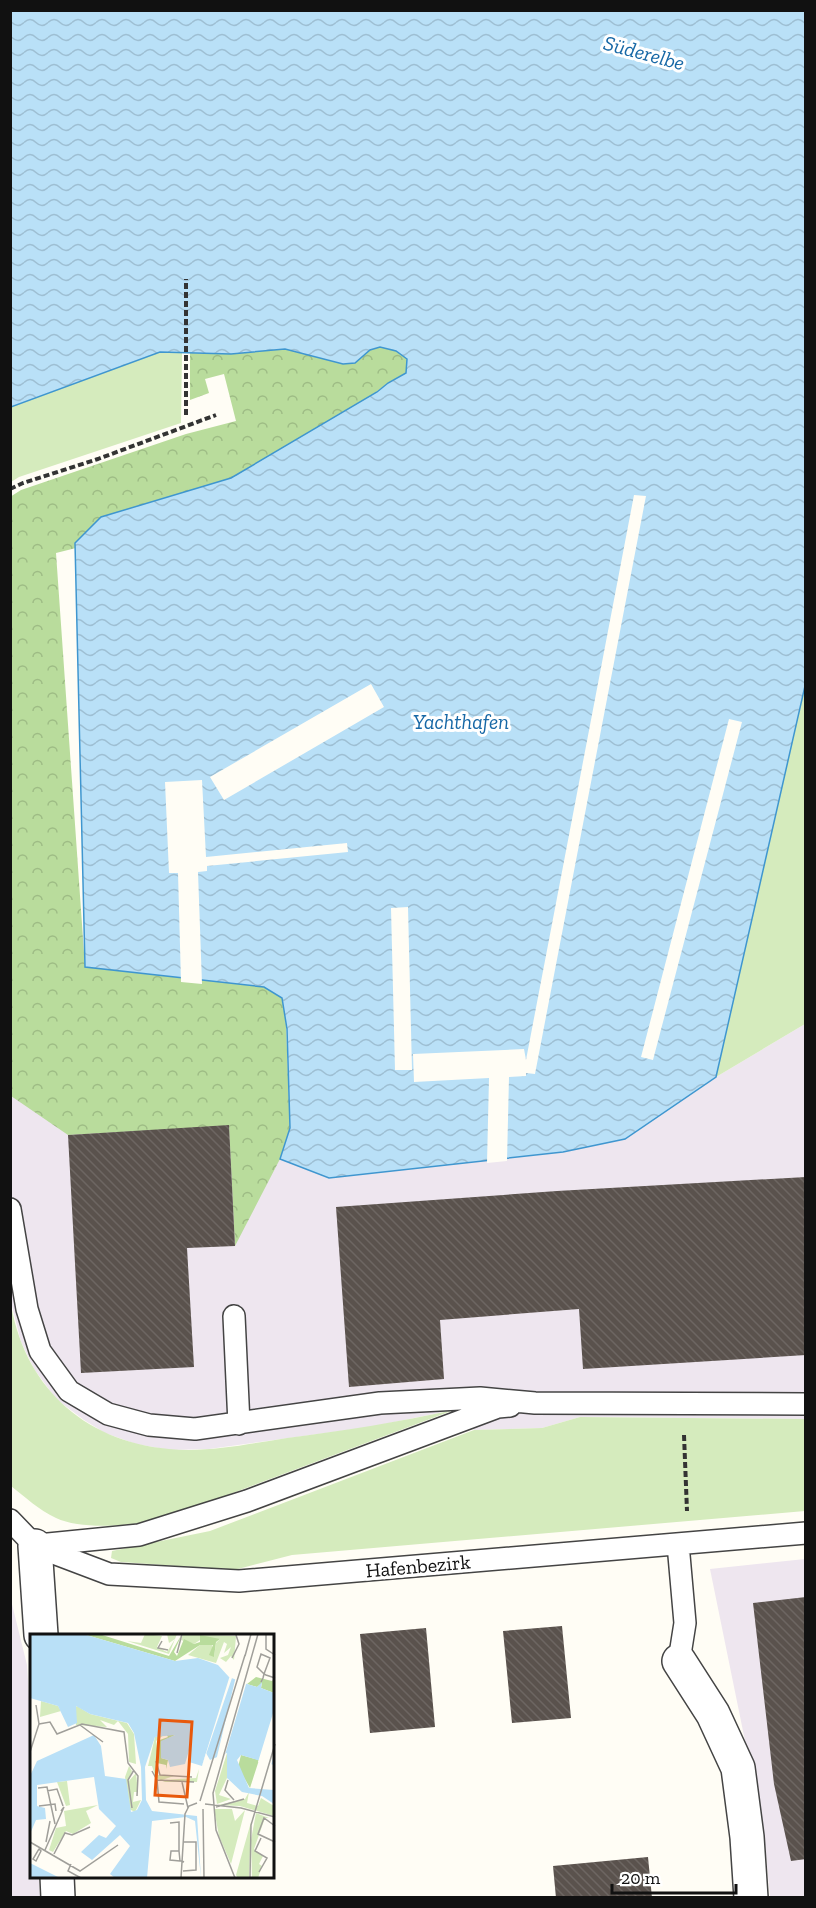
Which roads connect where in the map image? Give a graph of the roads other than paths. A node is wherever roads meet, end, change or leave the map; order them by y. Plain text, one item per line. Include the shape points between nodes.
1 (10, 1209) edge
2 (234, 1316) dead end
3 (535, 1403) junction
4 (806, 1404) edge
5 (239, 1424) junction
6 (10, 1520) edge
7 (806, 1533) edge
8 (678, 1544) junction
9 (35, 1546) junction
10 (41, 1634) edge
11 (679, 1660) joint
12 (57, 1878) edge
13 (58, 1898) edge
14 (751, 1898) edge

1 - 5 lane via 27,1309 40,1351 69,1391 108,1414 149,1425 195,1429
2 - 5 lane
3 - 4 lane
3 - 5 lane via 480,1398 380,1403
3 - 9 lane via 498,1407 247,1501 139,1535
6 - 9 lane, Hafenbezirk
7 - 8 lane, Hafenbezirk
8 - 9 lane, Hafenbezirk via 239,1581 109,1574
8 - 11 lane via 685,1623
9 - 10 street
11 - 14 street via 713,1714 738,1768
12 - 13 street

